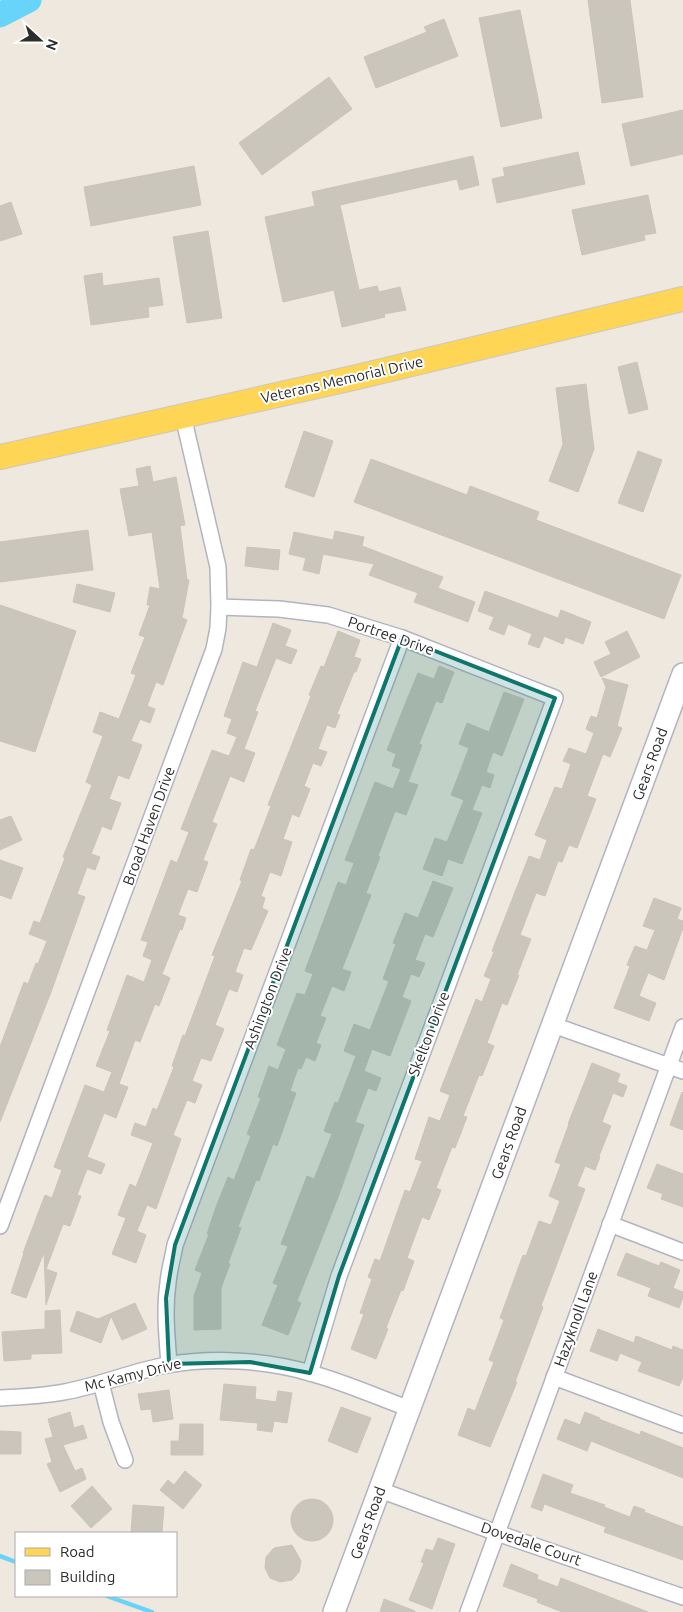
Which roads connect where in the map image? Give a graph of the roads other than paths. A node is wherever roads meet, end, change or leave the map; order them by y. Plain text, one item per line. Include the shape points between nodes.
1 (683, 299) edge
2 (183, 416) junction
3 (0, 457) edge
4 (219, 607) junction
5 (402, 638) junction
6 (683, 674) edge
7 (555, 698) joint
8 (553, 1025) junction
9 (683, 1027) edge
10 (676, 1068) edge
11 (610, 1224) junction
12 (0, 1226) edge
13 (683, 1252) edge
14 (169, 1364) junction
15 (310, 1373) junction
16 (554, 1377) junction
17 (100, 1383) junction
18 (0, 1398) edge
19 (410, 1409) junction
20 (683, 1425) edge
21 (126, 1460) dead end
22 (380, 1490) junction
23 (497, 1533) junction
24 (683, 1596) edge
25 (334, 1612) edge
26 (468, 1612) edge

1 - 2 main road, Veterans Memorial Drive
2 - 3 main road, Veterans Memorial Drive
2 - 4 street, Broad Haven Drive via 218,567
4 - 5 street, Portree Drive via 320,614
4 - 12 street, Broad Haven Drive via 214,649
5 - 7 street, Portree Drive
5 - 14 street, Ashington Drive via 175,1245 166,1298
6 - 8 main road, Gears Road
7 - 15 street, Skelton Drive via 339,1276
8 - 10 street
8 - 19 main road, Gears Road
9 - 10 street, Hazyknoll Lane
10 - 11 street, Hazyknoll Lane
11 - 13 street
11 - 16 street, Hazyknoll Lane
14 - 15 street, Mc Kamy Drive via 250,1362
14 - 17 street, Mc Kamy Drive
15 - 19 street, Mc Kamy Drive
16 - 20 street
16 - 23 street, Hazyknoll Lane
17 - 18 street, Mc Kamy Drive via 65,1392
17 - 21 street
19 - 22 main road, Gears Road
22 - 23 street, Dovedale Court
22 - 25 main road, Gears Road
23 - 24 street, Dovedale Court
23 - 26 street, Hazyknoll Lane

